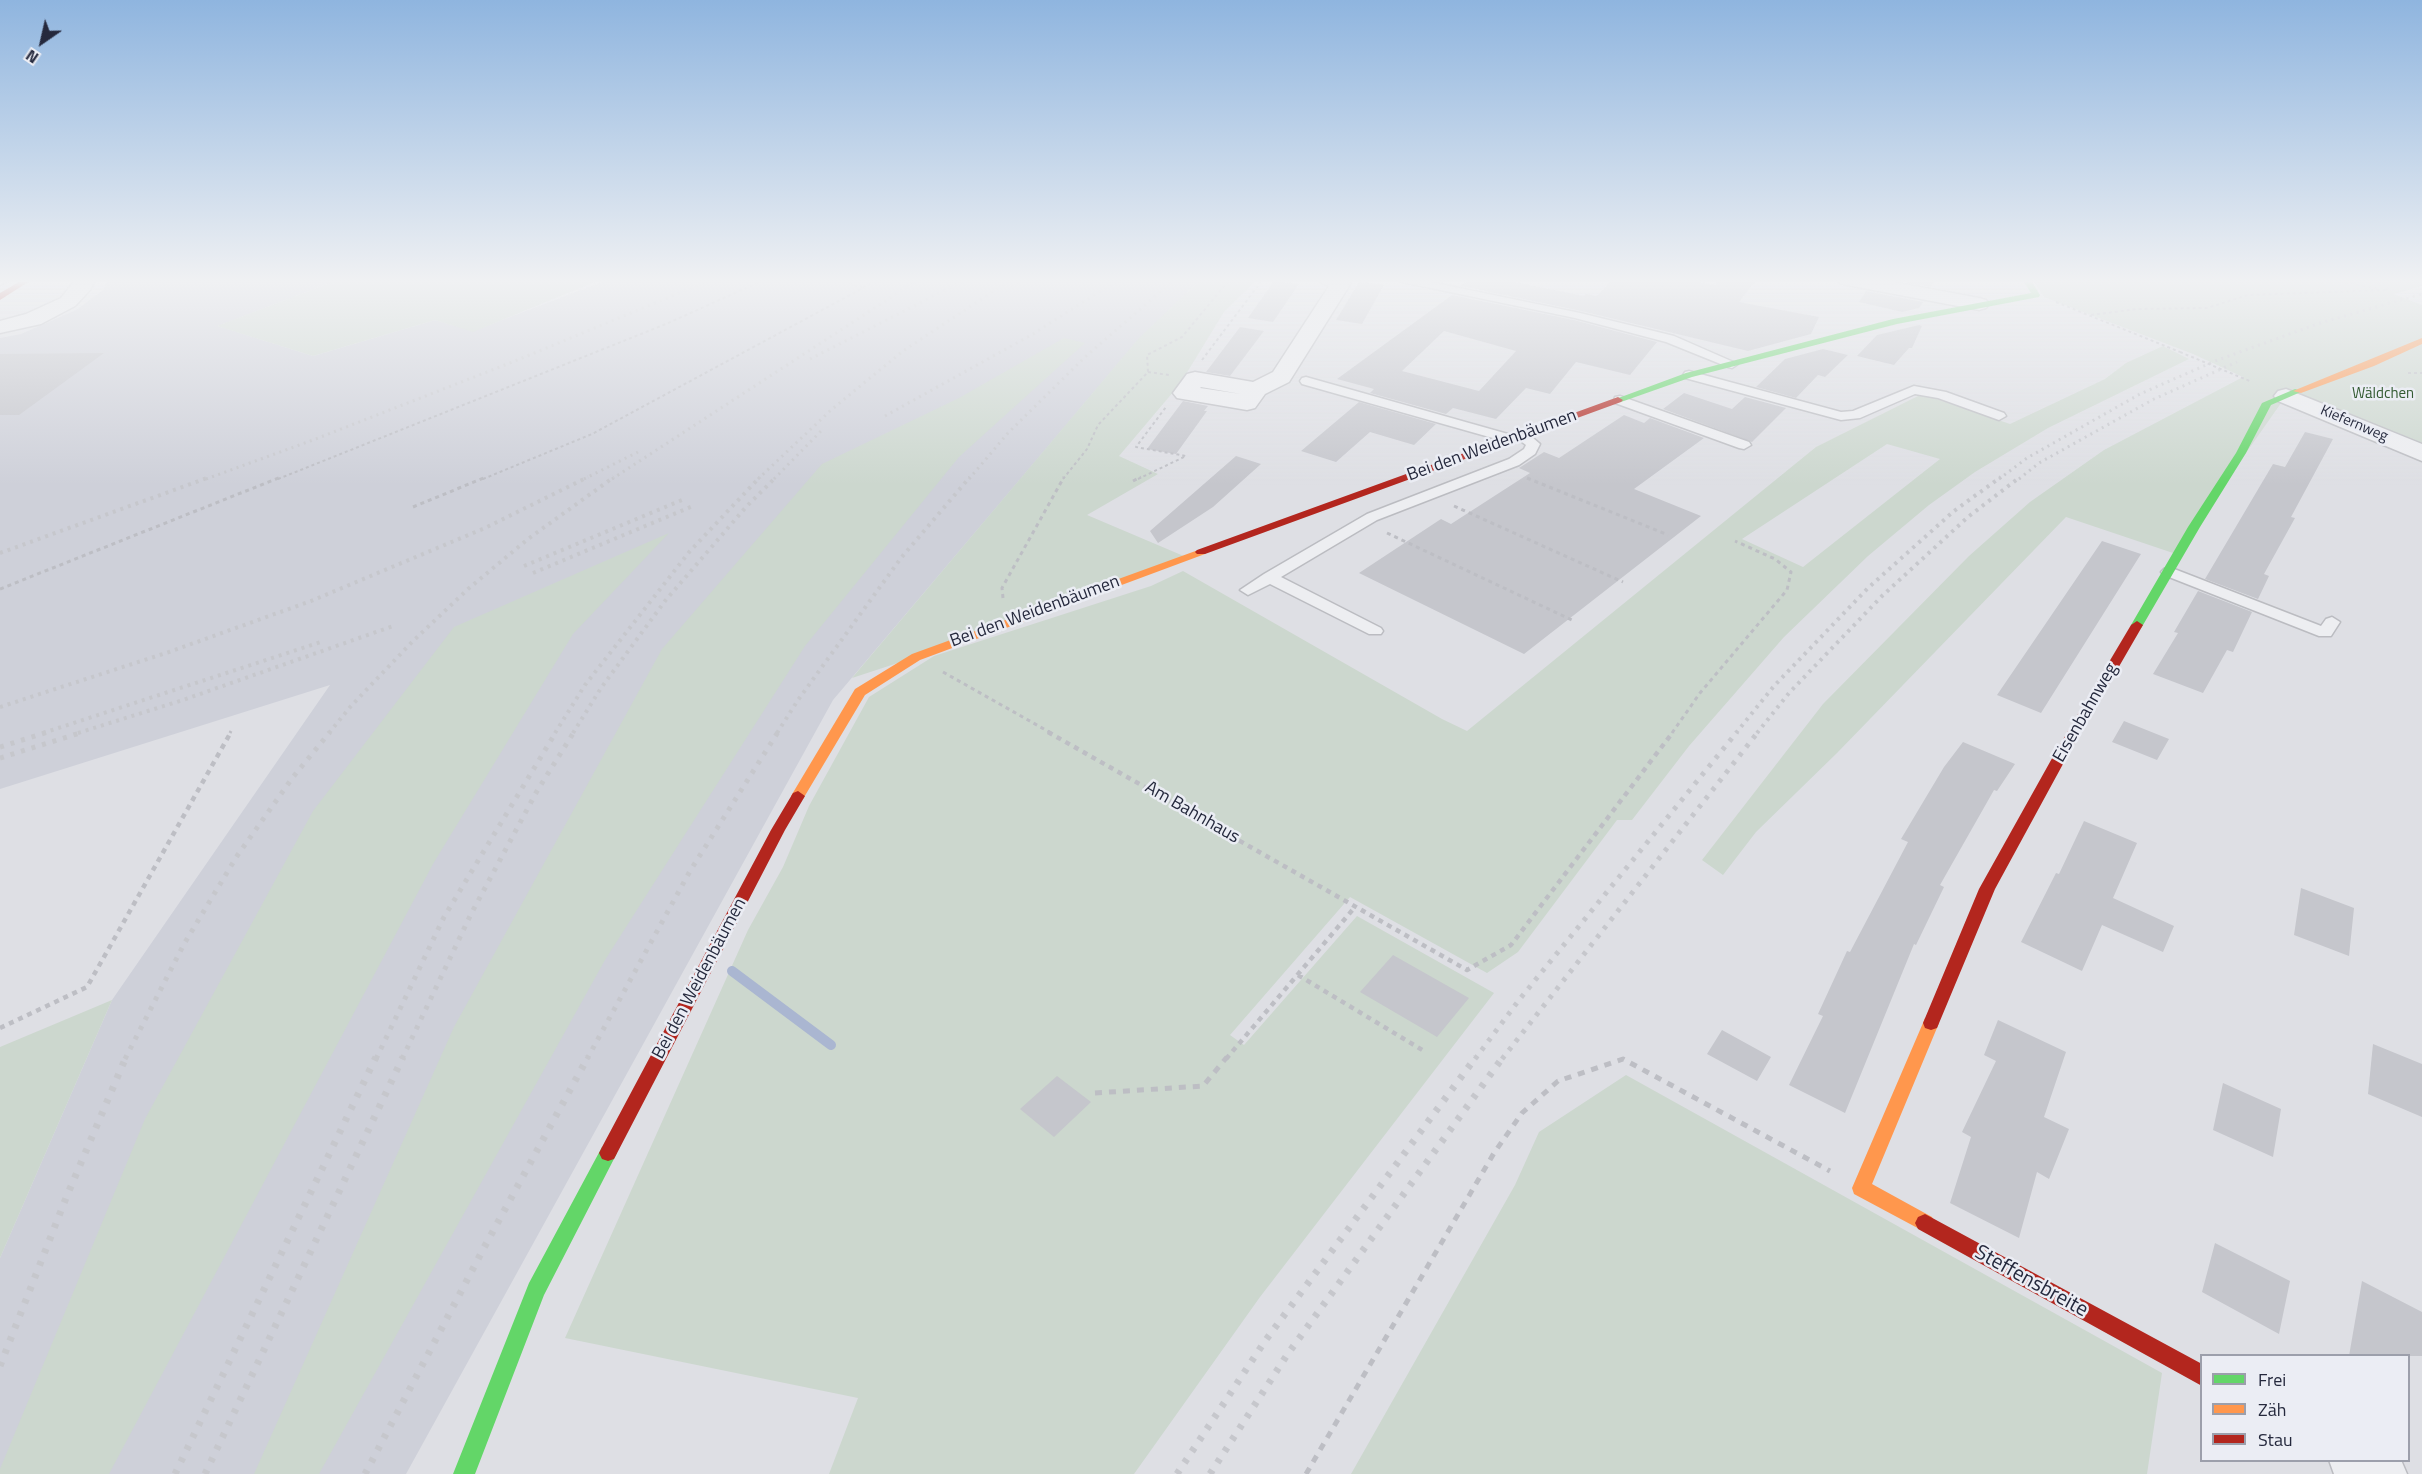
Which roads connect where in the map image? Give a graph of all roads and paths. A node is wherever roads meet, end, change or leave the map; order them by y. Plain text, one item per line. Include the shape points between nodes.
1 (606, 348) edge
2 (752, 348) edge
3 (1161, 348) edge
4 (1212, 348) edge
5 (1300, 348) edge
6 (1692, 348) edge
7 (1794, 348) edge
8 (2170, 348) edge
9 (2407, 348) edge
10 (1732, 364) junction
11 (1689, 375) junction
12 (1306, 381) dead end
13 (2252, 382) dead end
14 (1190, 386) junction
15 (2286, 396) junction
16 (1620, 400) junction
17 (1999, 416) dead end
18 (1516, 437) junction
19 (1744, 445) dead end
20 (2422, 453) edge
21 (1502, 467) junction
22 (1133, 481) dead end
23 (1429, 494) junction
24 (413, 507) dead end
25 (1364, 522) junction
26 (1668, 536) dead end
27 (1735, 542) dead end
28 (2169, 572) junction
29 (1269, 578) junction
30 (1623, 582) dead end
31 (0, 589) edge
32 (1248, 590) dead end
33 (1574, 621) dead end
34 (1006, 622) junction
35 (2332, 622) dead end
36 (1375, 631) dead end
37 (916, 657) junction
38 (231, 731) dead end
39 (1355, 907) junction
40 (1298, 975) junction
41 (0, 1028) edge
42 (1424, 1051) dead end
43 (1095, 1093) dead end
44 (1861, 1188) junction
45 (2200, 1375) edge
46 (2357, 1462) edge
47 (464, 1474) edge
48 (1306, 1474) edge
49 (2380, 1474) edge

1 - 31 path
2 - 24 path via 592,434
3 - 34 path via 1147,355 1148,372 1098,425 1087,449 1066,474 1002,588
4 - 14 path via 1192,374
5 - 14 street via 1281,377 1256,389 1247,403
6 - 10 lane
7 - 10 street, Bei den Weidenbäumen
8 - 13 path, bridge
9 - 15 street, Eisenbahnweg
10 - 11 street, Bei den Weidenbäumen
11 - 16 street, Bei den Weidenbäumen
11 - 17 lane via 1841,416 1856,415 1914,390 1941,394
12 - 18 lane
14 - 22 path via 1176,395 1136,447 1186,456
15 - 20 street, Kiefernweg
15 - 28 street, Eisenbahnweg via 2267,404
16 - 18 street, Bei den Weidenbäumen
16 - 19 lane
18 - 21 lane via 1533,444 1530,451
18 - 34 street, Bei den Weidenbäumen
21 - 23 lane
21 - 26 path
23 - 25 lane
23 - 30 path
25 - 29 lane
25 - 33 path
27 - 39 path, Am Bahnhaus via 1775,559 1791,572 1787,590 1700,693 1656,757 1510,945 1467,970
28 - 35 lane via 2325,633
28 - 44 street, Eisenbahnweg via 1987,889
29 - 32 lane
29 - 36 lane
34 - 37 street, Bei den Weidenbäumen
37 - 39 path, Am Bahnhaus
37 - 47 street, Bei den Weidenbäumen via 860,692 778,830 536,1290
38 - 41 path via 87,987
39 - 40 path
40 - 42 path
40 - 43 path via 1203,1086
44 - 45 street, Steffensbreite
44 - 48 path via 1623,1059 1558,1081 1521,1113 1494,1153
46 - 49 street

